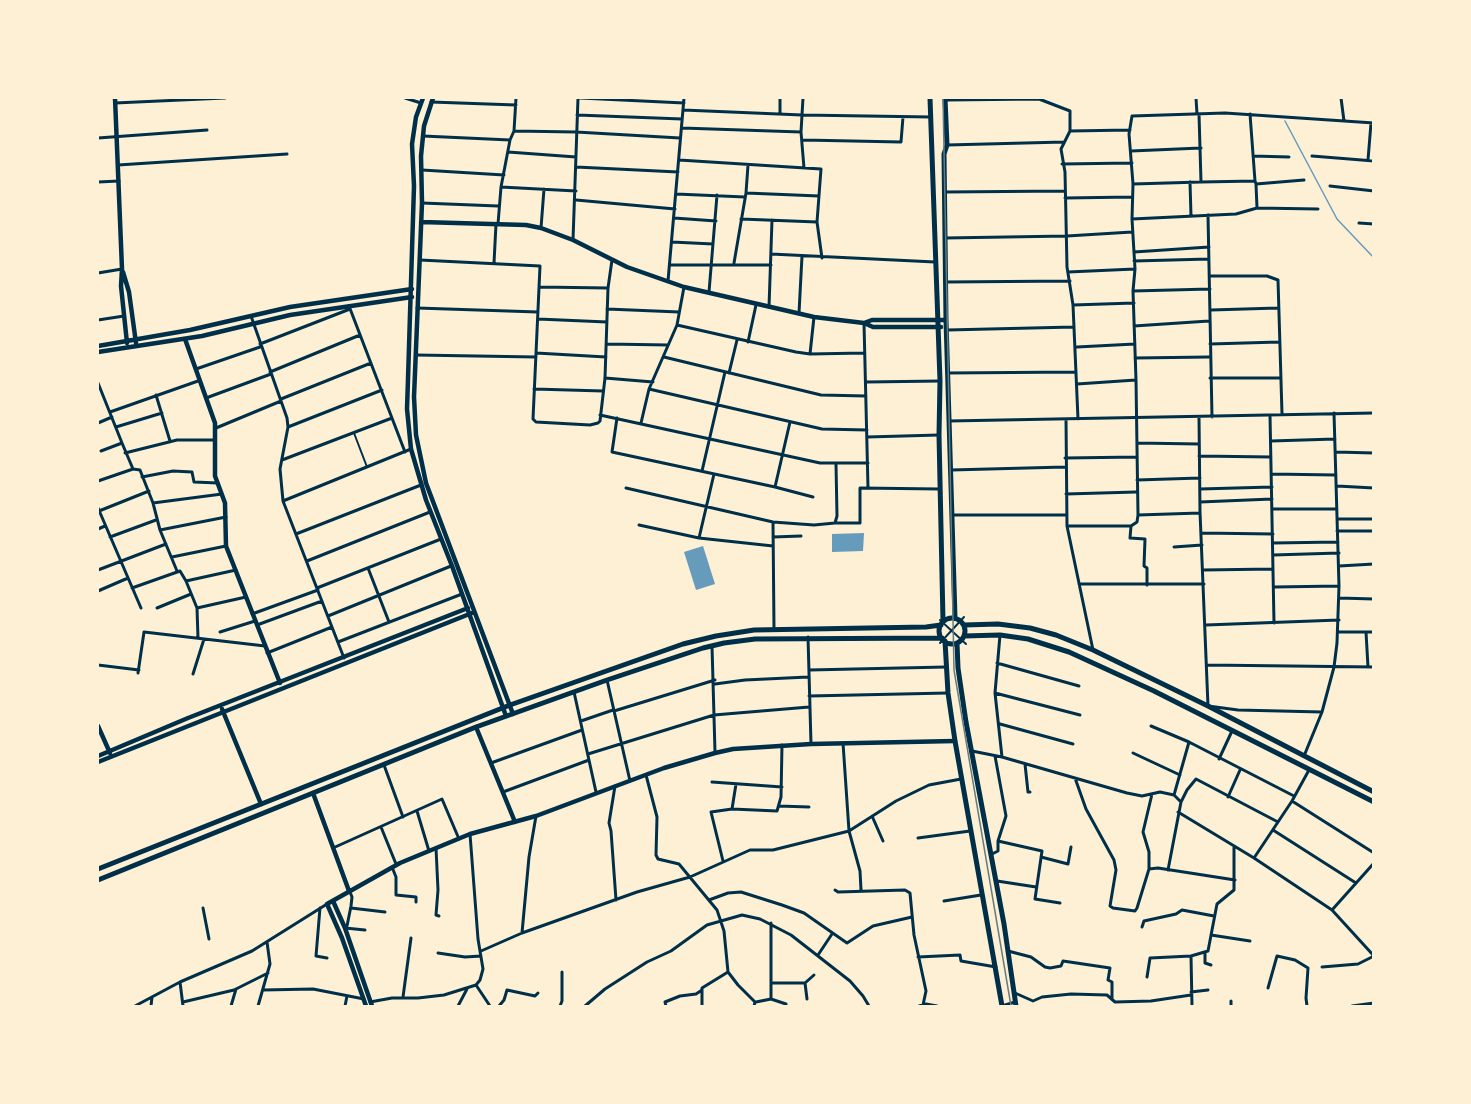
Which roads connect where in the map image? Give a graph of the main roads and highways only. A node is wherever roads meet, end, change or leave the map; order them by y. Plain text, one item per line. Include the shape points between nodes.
1 (930, 98) edge
2 (946, 99) edge
3 (955, 618) junction
4 (941, 622) junction
5 (964, 626) junction
6 (964, 636) junction
7 (942, 641) junction
8 (957, 643) junction
9 (652, 655) junction
10 (655, 664) junction
11 (1158, 681) junction
12 (1154, 691) junction
13 (435, 734) junction
14 (438, 742) junction
15 (1374, 792) edge
16 (1374, 802) edge
17 (227, 817) junction
18 (231, 826) junction
19 (98, 869) edge
20 (98, 880) edge
21 (1016, 1004) edge
22 (1002, 1006) edge

1 - 4 main road via 940,381
2 - 3 main road via 946,329
3 - 4 main road
3 - 5 main road
4 - 7 main road
4 - 9 main road via 926,627 746,630
5 - 6 main road
5 - 11 main road via 998,624 1056,635
6 - 8 main road
6 - 12 main road via 1028,639 1069,652
7 - 8 main road
7 - 10 main road via 808,637 745,640
7 - 22 main road via 955,741
8 - 21 main road via 958,668
9 - 10 main road
9 - 13 main road
10 - 14 main road
11 - 12 main road
11 - 15 main road
12 - 16 main road
13 - 14 main road
13 - 17 main road
14 - 18 main road
17 - 18 main road
17 - 19 main road
18 - 20 main road

